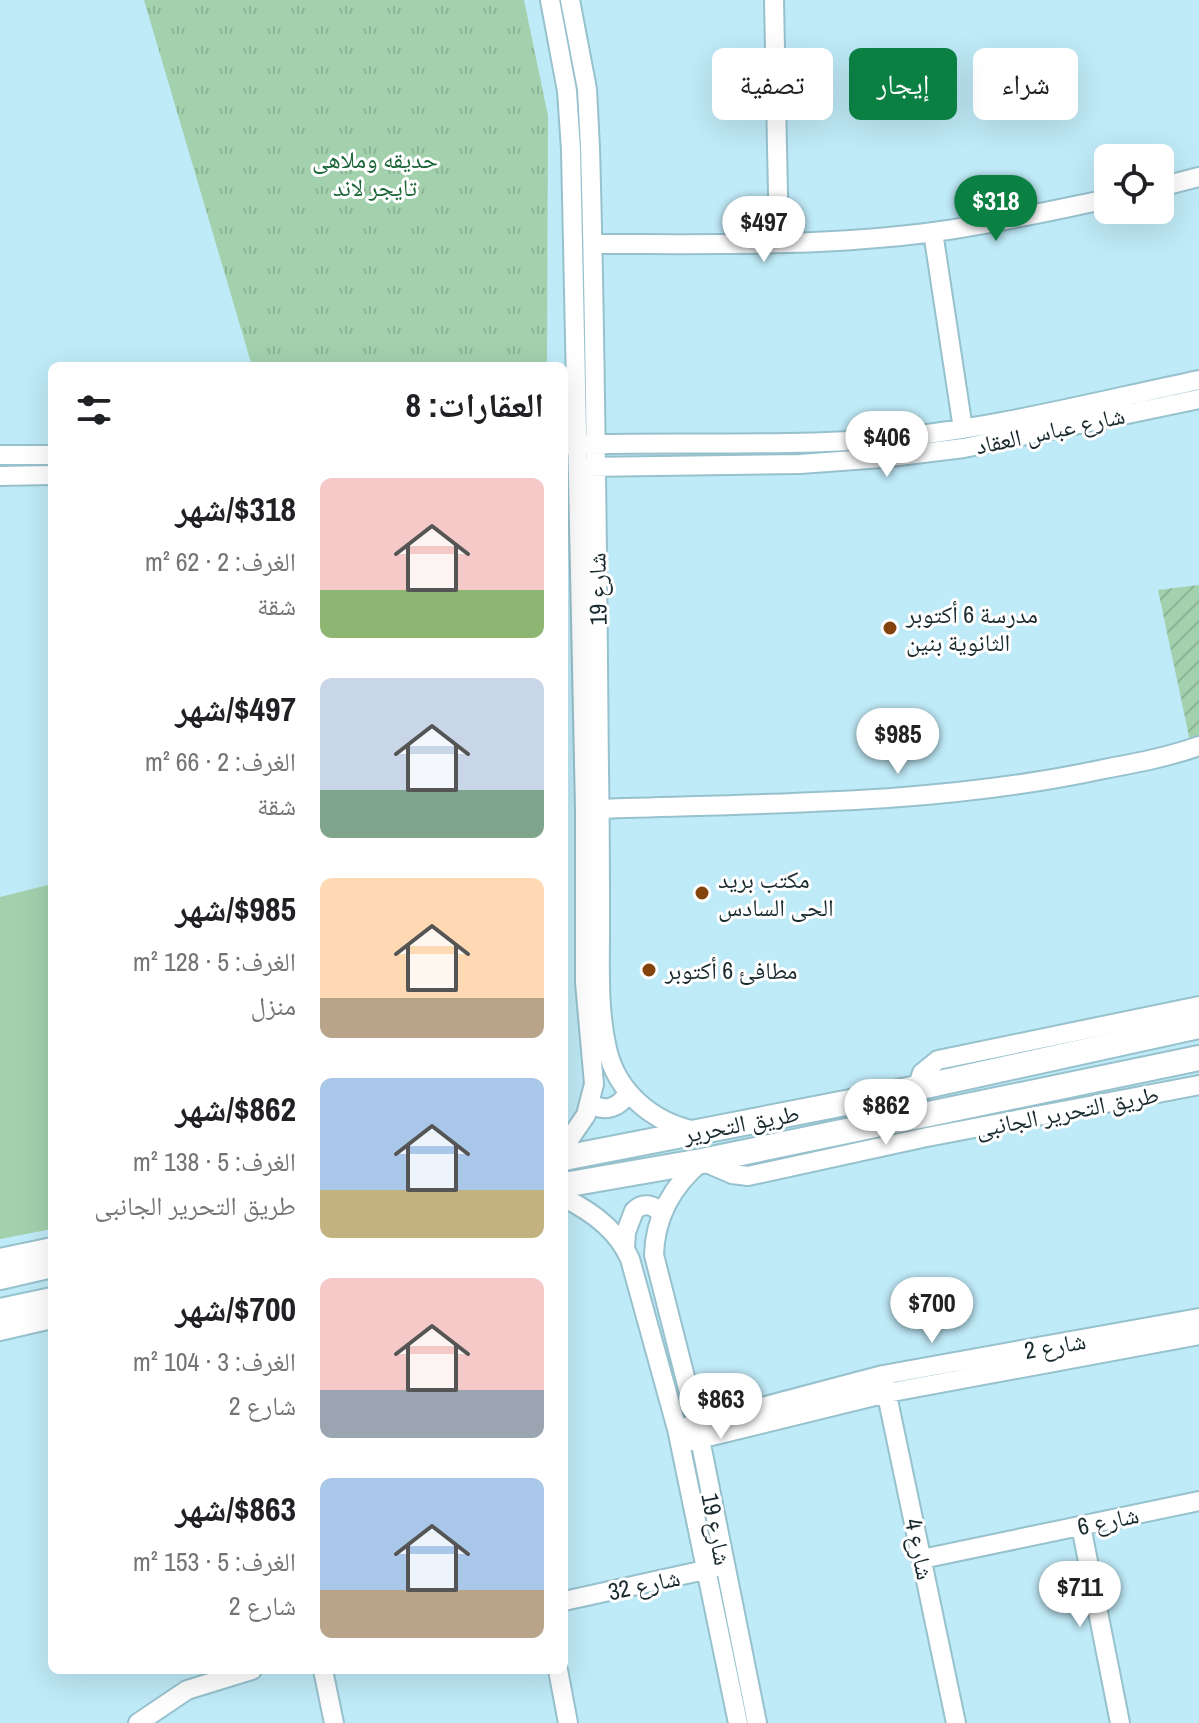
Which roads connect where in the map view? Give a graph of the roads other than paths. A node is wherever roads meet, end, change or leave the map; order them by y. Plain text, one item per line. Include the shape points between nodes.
1 (550, 0) edge
2 (570, 0) edge
3 (774, 0) edge
4 (1199, 177) edge
5 (1174, 183) edge
6 (1094, 202) edge
7 (933, 232) junction
8 (779, 243) junction
9 (593, 244) junction
10 (1199, 380) edge
11 (1199, 399) edge
12 (963, 429) junction
13 (579, 444) edge
14 (0, 455) edge
15 (48, 455) edge
16 (570, 466) edge
17 (596, 467) junction
18 (48, 475) edge
19 (0, 476) edge
20 (1199, 746) edge
21 (600, 809) junction
22 (592, 983) junction
23 (1199, 1006) edge
24 (1199, 1026) edge
25 (1149, 1036) junction
26 (1199, 1058) edge
27 (1155, 1067) junction
28 (1199, 1085) edge
29 (917, 1088) junction
30 (628, 1092) junction
31 (590, 1103) junction
32 (697, 1131) junction
33 (568, 1142) edge
34 (568, 1157) edge
35 (702, 1161) junction
36 (568, 1184) edge
37 (568, 1200) edge
38 (662, 1215) junction
39 (48, 1248) edge
40 (625, 1248) junction
41 (0, 1258) edge
42 (48, 1266) edge
43 (0, 1277) edge
44 (48, 1301) edge
45 (0, 1311) edge
46 (1199, 1318) edge
47 (48, 1320) edge
48 (0, 1331) edge
49 (1199, 1335) edge
50 (885, 1384) junction
51 (698, 1431) junction
52 (679, 1436) junction
53 (1199, 1501) edge
54 (1081, 1526) junction
55 (922, 1559) junction
56 (725, 1566) junction
57 (706, 1570) junction
58 (568, 1600) edge
59 (239, 1674) edge
60 (324, 1674) edge
61 (559, 1674) edge
62 (138, 1723) edge
63 (334, 1723) edge
64 (568, 1723) edge
65 (738, 1723) edge
66 (757, 1723) edge
67 (956, 1723) edge
68 (1120, 1723) edge

1 - 13 street, شارع 19 via 567,91 571,150
2 - 9 street, شارع 19 via 587,89
3 - 8 street
4 - 5 street
6 - 7 street
7 - 8 street
7 - 12 street
8 - 9 street
9 - 13 street, شارع 19
10 - 12 street, شارع عباس العقاد
11 - 17 street, شارع عباس العقاد via 964,448 882,458
12 - 13 street, شارع عباس العقاد via 801,443
13 - 16 street, شارع 19
13 - 17 street, شارع 19
14 - 15 street
16 - 17 street, شارع عباس العقاد
16 - 22 street, شارع 19
17 - 21 street, شارع 19
18 - 19 street
20 - 21 street via 984,791
21 - 22 street, شارع 19
22 - 30 street, شارع 19 via 607,1050
22 - 31 street, شارع 19
23 - 29 street via 938,1060 922,1073
24 - 25 street, طريق التحرير
25 - 27 street via 1161,1051
25 - 29 street, طريق التحرير
26 - 27 street, طريق التحرير
27 - 35 street, طريق التحرير
28 - 35 street, طريق التحرير الجانبى via 748,1176
29 - 32 street, طريق التحرير
30 - 31 street via 612,1108
30 - 32 street, شارع 19 via 650,1113
31 - 33 street, شارع 19
32 - 34 street, طريق التحرير
35 - 36 street, طريق التحرير
35 - 38 street, شارع 19 via 679,1185
37 - 40 street, شارع 19 via 593,1215
38 - 40 street via 651,1206 637,1208 628,1224
38 - 51 street, شارع 19 via 654,1255
39 - 41 street
40 - 52 street, شارع 19
42 - 43 street
44 - 45 street
46 - 50 street, شارع 2
47 - 48 street
49 - 50 street, شارع 2
50 - 51 street, شارع 2
50 - 55 street, شارع 4
51 - 52 street, شارع 2
51 - 56 street, شارع 19
52 - 57 street, شارع 19
53 - 54 street, شارع 6
54 - 55 street, شارع 6
54 - 68 street
55 - 67 street, شارع 4
56 - 57 street, شارع 32
56 - 66 street, شارع 19
57 - 58 street, شارع 32
57 - 65 street, شارع 19
59 - 62 street via 187,1690
60 - 63 street
61 - 64 street

